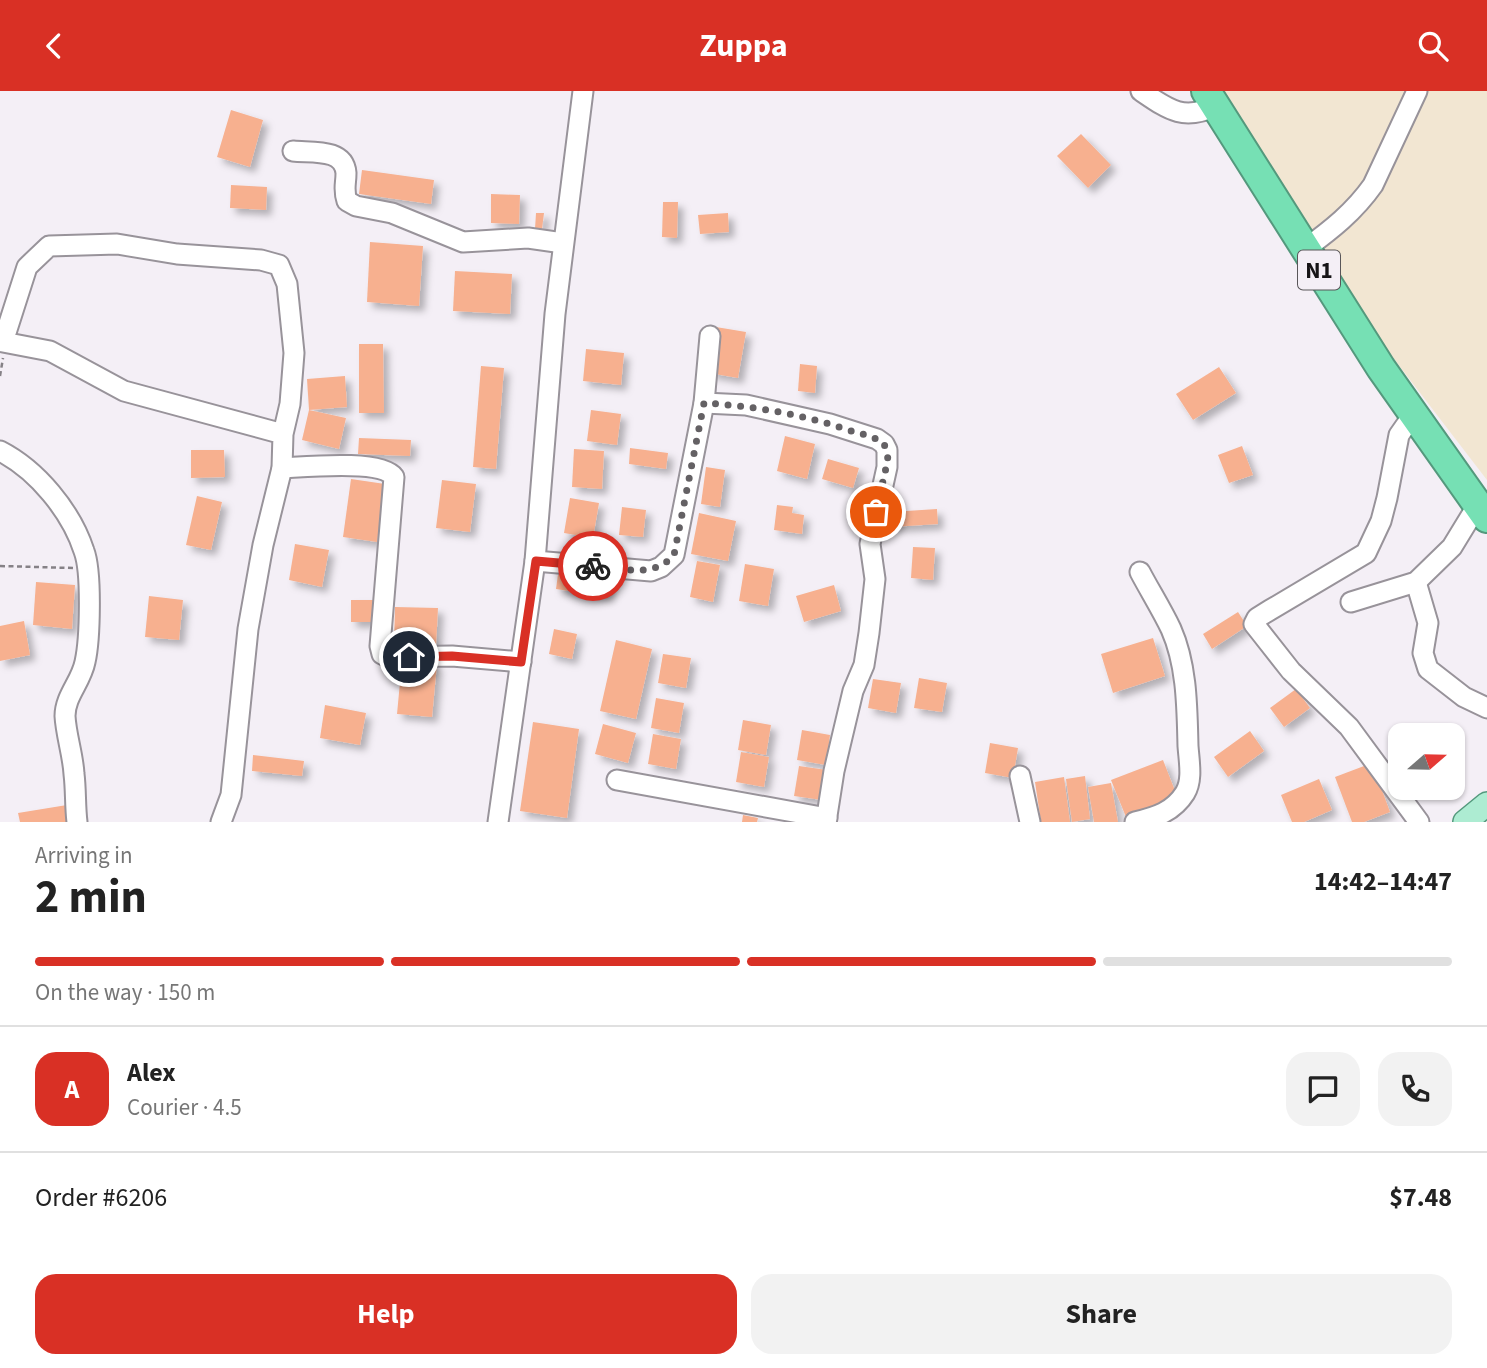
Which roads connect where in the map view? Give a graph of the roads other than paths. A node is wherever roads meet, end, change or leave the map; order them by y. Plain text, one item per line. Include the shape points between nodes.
1 (583, 91) edge
2 (1141, 91) edge
3 (1417, 91) edge
4 (1211, 99) edge
5 (293, 151) dead end
6 (563, 243) junction
7 (1305, 249) junction
8 (709, 336) dead end
9 (704, 403) junction
10 (1413, 415) junction
11 (283, 434) junction
12 (0, 451) edge
13 (282, 468) junction
14 (1484, 509) edge
15 (536, 561) junction
16 (1140, 572) dead end
17 (1416, 582) junction
18 (1351, 602) dead end
19 (521, 662) junction
20 (1487, 708) edge
21 (1020, 776) dead end
22 (617, 780) dead end
23 (1487, 804) edge
24 (826, 820) edge
25 (77, 822) edge
26 (221, 822) edge
27 (498, 822) edge
28 (1030, 822) edge
29 (1135, 822) edge
30 (1419, 822) edge
31 (1465, 822) edge

1 - 6 street
2 - 4 street via 1182,113 1202,112
3 - 7 street via 1368,192 1345,219
4 - 7 highway, N1
5 - 6 street via 339,157 345,165 347,201 392,213 444,236 463,242 528,238
6 - 15 street
7 - 10 highway, N1
8 - 9 street
9 - 15 street via 674,555 668,561 651,571
9 - 24 street via 746,405 830,424 877,439 887,450 870,544 875,579 868,644 853,691
10 - 14 highway, N1
10 - 30 street via 1399,435 1381,521 1366,553 1269,610 1254,624 1291,671 1349,727
11 - 11 street via 124,391 50,351 3,342 27,267 49,246 117,244 279,265 287,284 294,353
11 - 13 street
12 - 25 street via 15,459 68,515 85,552 85,662 78,685 68,696 65,715
13 - 19 street via 365,467 384,469 394,477 382,654
13 - 26 street via 248,629 231,795
14 - 17 street
15 - 19 street
16 - 29 street via 1180,657 1190,773 1186,791 1165,814
17 - 18 street
17 - 20 street via 1428,623 1423,653 1428,669 1464,697
19 - 27 street
21 - 28 street
22 - 24 street
23 - 31 main road

